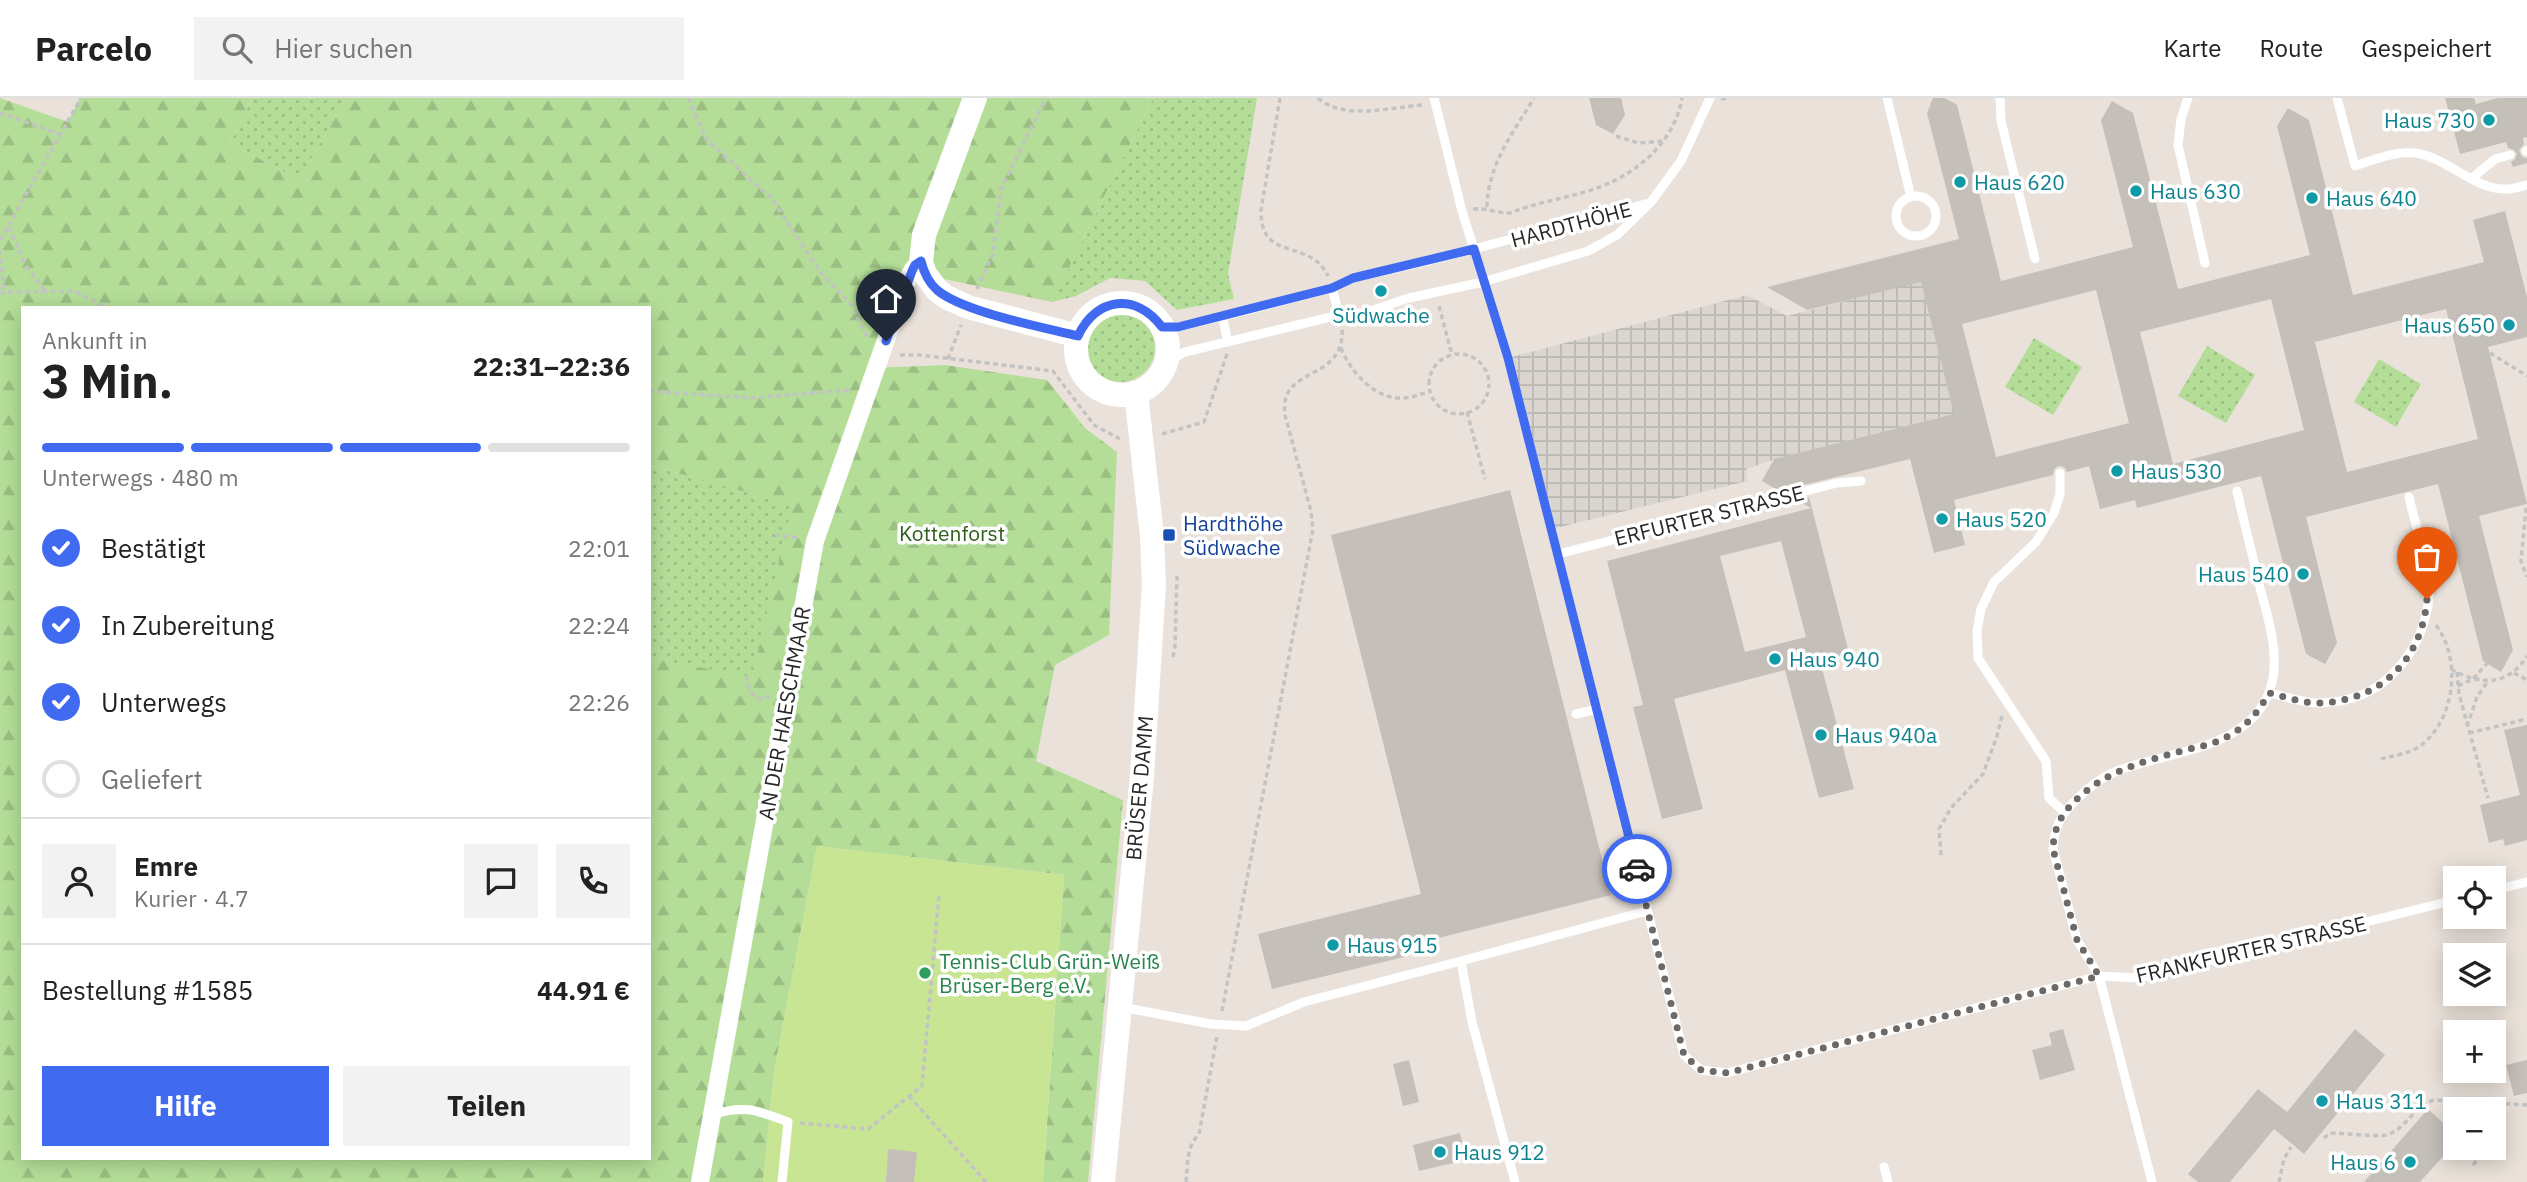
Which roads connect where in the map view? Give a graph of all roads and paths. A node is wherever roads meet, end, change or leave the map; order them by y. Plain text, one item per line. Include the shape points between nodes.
1 (81, 98) edge
2 (688, 98) edge
3 (975, 98) edge
4 (1046, 98) edge
5 (1280, 98) edge
6 (1318, 98) edge
7 (1534, 98) edge
8 (1682, 98) edge
9 (1710, 98) edge
10 (1887, 98) edge
11 (2000, 98) edge
12 (2188, 98) edge
13 (2337, 98) edge
14 (1435, 101) edge
15 (0, 113) edge
16 (62, 135) junction
17 (1616, 136) dead end
18 (1664, 141) junction
19 (2510, 155) dead end
20 (2472, 178) junction
21 (2527, 185) edge
22 (1911, 197) junction
23 (1651, 202) junction
24 (1487, 207) junction
25 (1462, 211) junction
26 (8, 226) junction
27 (0, 240) edge
28 (1474, 249) junction
29 (0, 250) edge
30 (2035, 259) dead end
31 (921, 261) junction
32 (2205, 263) dead end
33 (1483, 282) junction
34 (1332, 288) junction
35 (45, 291) junction
36 (1436, 292) junction
37 (2, 293) edge
38 (104, 306) edge
39 (968, 307) junction
40 (1339, 315) junction
41 (1222, 316) junction
42 (1162, 327) junction
43 (1078, 336) junction
44 (1228, 342) junction
45 (1341, 348) junction
46 (2490, 353) dead end
47 (1452, 355) junction
48 (1166, 362) junction
49 (877, 365) junction
50 (2527, 376) edge
51 (867, 389) junction
52 (651, 391) edge
53 (1430, 391) junction
54 (1136, 393) junction
55 (1467, 412) junction
56 (1160, 434) dead end
57 (2060, 473) dead end
58 (1485, 479) dead end
59 (1861, 481) dead end
60 (2236, 491) dead end
61 (2409, 497) dead end
62 (2526, 508) edge
63 (775, 534) dead end
64 (815, 541) junction
65 (1558, 554) junction
66 (2527, 577) edge
67 (2426, 616) junction
68 (2527, 656) edge
69 (2488, 662) dead end
70 (2451, 669) junction
71 (2457, 672) junction
72 (2514, 673) junction
73 (746, 676) dead end
74 (2473, 679) junction
75 (2527, 680) edge
76 (2488, 681) junction
77 (2458, 685) junction
78 (2269, 693) junction
79 (787, 694) junction
80 (1598, 709) junction
81 (2012, 709) junction
82 (1576, 714) dead end
83 (2527, 719) edge
84 (2467, 726) junction
85 (2469, 733) junction
86 (2381, 759) dead end
87 (2488, 799) dead end
88 (2063, 811) junction
89 (1941, 855) dead end
90 (2527, 882) edge
91 (2506, 887) edge
92 (939, 894) dead end
93 (2443, 903) edge
94 (1647, 911) junction
95 (1461, 961) junction
96 (2099, 976) junction
97 (1119, 1007) junction
98 (1219, 1025) junction
99 (909, 1096) junction
100 (2443, 1100) edge
101 (2506, 1103) edge
102 (2527, 1105) edge
103 (711, 1115) junction
104 (788, 1122) junction
105 (2324, 1138) dead end
106 (2291, 1147) dead end
107 (2477, 1160) edge
108 (2473, 1165) dead end
109 (1884, 1167) dead end
110 (700, 1182) edge
111 (782, 1182) edge
112 (986, 1182) edge
113 (1103, 1182) edge
114 (1186, 1182) edge
115 (1515, 1182) edge
116 (1888, 1182) edge
117 (2152, 1182) edge
118 (2279, 1182) edge

1 - 16 path
2 - 49 path via 707,140 772,199 822,275 851,304
3 - 31 street, AN DER HAESCHMAAR via 924,235
4 - 39 path via 1001,189 993,253
5 - 34 path via 1262,229 1271,242 1318,260
6 - 14 path via 1326,106 1352,111
7 - 24 path via 1501,150
8 - 18 path
9 - 23 lane via 1681,161
10 - 22 lane
11 - 30 lane via 2001,121
12 - 32 lane via 2178,145
13 - 20 lane via 2355,166 2404,152 2448,164
14 - 25 lane
15 - 16 path
16 - 26 path
17 - 18 path via 1638,143
18 - 24 path via 1635,168 1590,190 1510,213
19 - 20 lane via 2496,159
20 - 21 lane via 2505,190
22 - 22 lane via 1896,210 1898,225 1908,235 1923,235 1934,225 1936,211 1923,198
23 - 28 lane, HARDTHÖHE
23 - 33 lane, HARDTHÖHE via 1617,235 1588,251
24 - 25 path
25 - 28 lane
26 - 27 path
26 - 35 path via 26,266
28 - 33 lane
28 - 34 lane, HARDTHÖHE via 1353,278
29 - 37 path
31 - 39 street via 937,290
31 - 49 street, AN DER HAESCHMAAR via 912,271
33 - 36 lane, HARDTHÖHE
33 - 65 lane via 1508,358
34 - 40 lane
34 - 41 lane, HARDTHÖHE
35 - 37 path
35 - 38 path via 74,291
36 - 40 lane, HARDTHÖHE via 1364,313
36 - 47 path
39 - 43 street
39 - 49 path via 947,359 897,355
40 - 44 lane, HARDTHÖHE
40 - 45 path
41 - 42 lane, HARDTHÖHE
41 - 44 lane
42 - 43 street via 1143,309 1117,304 1092,314
42 - 48 street
43 - 54 street via 1076,353 1089,382 1119,396
44 - 48 lane, HARDTHÖHE via 1185,352
44 - 56 path via 1204,422
45 - 53 path via 1361,378 1382,394 1406,398
45 - 98 path via 1331,362 1293,385 1284,400 1313,529
46 - 50 path
47 - 53 path via 1440,360 1432,372
47 - 55 path via 1476,359 1488,377 1483,401
48 - 54 street via 1149,387
49 - 51 street, AN DER HAESCHMAAR
51 - 52 path via 752,398
51 - 64 street, AN DER HAESCHMAAR
53 - 55 path via 1441,408
54 - 97 street, BRÜSER DAMM via 1154,584 1142,777
55 - 58 path
57 - 81 lane via 2054,513 2036,542 1994,582 1981,609 1978,658
59 - 65 lane, ERFURTER STRASSE via 1837,482
60 - 78 lane via 2272,637 2274,667
61 - 67 lane via 2429,582
62 - 66 path via 2521,561
63 - 64 path
64 - 79 street, AN DER HAESCHMAAR
65 - 80 lane
67 - 70 path via 2444,636
67 - 78 lane via 2402,665 2367,693 2314,703
68 - 72 path
69 - 74 path
70 - 71 path
70 - 86 path via 2450,691 2437,728 2412,751
71 - 74 path
71 - 77 path
72 - 75 path
72 - 76 path
73 - 79 path via 750,692 759,699
74 - 76 path
74 - 77 path
76 - 84 path
77 - 84 path
78 - 88 lane via 2248,722 2232,734 2114,772
79 - 103 street, AN DER HAESCHMAAR
80 - 82 lane
80 - 94 lane
81 - 88 lane via 2046,761 2049,798
81 - 89 path via 1999,719 1983,774 1951,808 1939,829
83 - 85 path
84 - 85 path
85 - 87 path
88 - 96 lane via 2053,849 2077,940
90 - 91 lane
92 - 99 path via 922,1086
93 - 96 lane, FRANKFURTER STRASSE via 2139,978
94 - 95 lane
94 - 96 lane, FRANKFURTER STRASSE via 1684,1055 1701,1070 1727,1073
95 - 98 lane via 1304,1002 1246,1026
95 - 115 lane via 1472,1022
96 - 117 lane
97 - 98 lane
97 - 113 street, BRÜSER DAMM
98 - 114 path via 1199,1134 1191,1141
99 - 104 path via 867,1129
99 - 112 path
100 - 105 path via 2424,1103 2386,1135 2330,1133
101 - 102 path
103 - 104 lane via 753,1109
103 - 110 street, AN DER HAESCHMAAR
104 - 111 lane
106 - 118 path
107 - 108 path
109 - 116 lane

